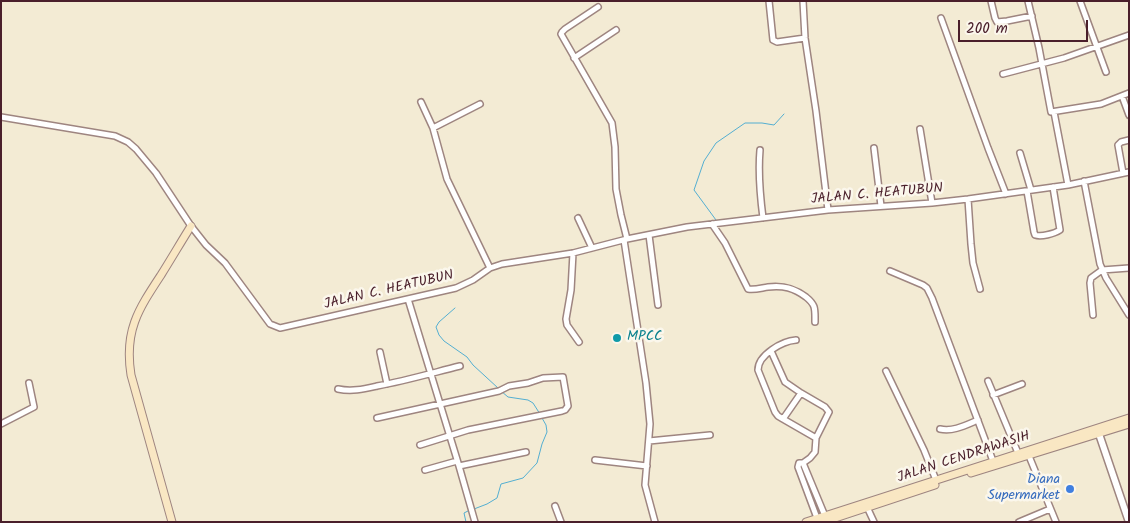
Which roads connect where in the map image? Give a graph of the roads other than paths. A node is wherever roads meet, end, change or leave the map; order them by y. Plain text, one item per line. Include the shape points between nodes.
1 (769, 1) edge
2 (802, 1) edge
3 (991, 1) edge
4 (1028, 1) edge
5 (1080, 1) edge
6 (598, 7) dead end
7 (1032, 16) junction
8 (941, 18) dead end
9 (616, 30) dead end
10 (1129, 35) edge
11 (805, 38) junction
12 (1097, 47) junction
13 (574, 58) junction
14 (1042, 64) junction
15 (1106, 72) dead end
16 (1003, 74) dead end
17 (1129, 94) edge
18 (1122, 96) junction
19 (421, 102) dead end
20 (480, 104) dead end
21 (1054, 112) junction
22 (1129, 115) edge
23 (1, 117) edge
24 (432, 128) junction
25 (920, 129) dead end
26 (1129, 140) edge
27 (874, 148) dead end
28 (760, 150) dead end
29 (1020, 153) dead end
30 (1126, 173) edge
31 (1084, 181) junction
32 (1068, 184) junction
33 (1053, 187) junction
34 (1029, 191) junction
35 (1006, 194) junction
36 (968, 199) junction
37 (932, 203) junction
38 (881, 206) junction
39 (828, 210) junction
40 (578, 218) dead end
41 (763, 218) junction
42 (712, 224) junction
43 (192, 226) junction
44 (649, 234) junction
45 (626, 239) junction
46 (592, 248) junction
47 (572, 254) junction
48 (490, 268) junction
49 (1129, 268) edge
50 (1102, 270) junction
51 (890, 271) dead end
52 (980, 289) dead end
53 (408, 299) junction
54 (658, 305) dead end
55 (1093, 315) dead end
56 (1129, 315) edge
57 (815, 322) dead end
58 (796, 340) dead end
59 (579, 342) dead end
60 (771, 351) junction
61 (380, 352) dead end
62 (460, 366) dead end
63 (886, 371) dead end
64 (432, 373) junction
65 (988, 381) dead end
66 (29, 383) dead end
67 (387, 384) junction
68 (1022, 384) dead end
69 (338, 389) dead end
70 (801, 393) junction
71 (993, 395) junction
72 (440, 404) junction
73 (377, 418) dead end
74 (1129, 418) edge
75 (783, 419) junction
76 (978, 420) junction
77 (1, 424) edge
78 (1129, 424) edge
79 (940, 429) dead end
80 (1098, 431) junction
81 (450, 435) junction
82 (710, 435) dead end
83 (816, 438) junction
84 (649, 441) junction
85 (420, 445) dead end
86 (526, 452) dead end
87 (1018, 453) junction
88 (1029, 456) junction
89 (595, 460) dead end
90 (993, 461) junction
91 (803, 463) junction
92 (458, 464) junction
93 (647, 466) junction
94 (425, 470) dead end
95 (936, 480) junction
96 (556, 506) dead end
97 (867, 508) junction
98 (1050, 509) junction
99 (821, 519) edge
100 (1026, 521) edge
101 (172, 522) edge
102 (474, 522) edge
103 (561, 522) edge
104 (654, 522) edge
105 (806, 522) edge
106 (874, 522) edge
107 (1019, 522) edge
108 (1056, 522) edge
109 (1129, 522) edge

1 - 11 street via 773,40
2 - 11 street
3 - 7 street via 997,22
4 - 7 street
5 - 12 street
6 - 13 street via 561,34
7 - 14 street
8 - 35 street
9 - 13 street
10 - 12 street
11 - 39 street
12 - 14 street
12 - 15 street
13 - 45 street via 613,127 616,189
14 - 16 street
14 - 21 street via 1051,112
17 - 18 street
18 - 21 street via 1101,104
18 - 22 street
19 - 24 street
20 - 24 street
21 - 32 street
23 - 43 street, JALAN C. HEATUBUN via 115,136 128,142 156,173
24 - 48 street via 447,179
25 - 37 street
26 - 30 street via 1118,145
27 - 38 street
28 - 41 street
29 - 34 street
30 - 31 street, JALAN C. HEATUBUN
31 - 32 street, JALAN C. HEATUBUN
31 - 50 street
32 - 33 street, JALAN C. HEATUBUN
33 - 34 street, JALAN C. HEATUBUN
33 - 34 street via 1060,230 1038,236 1034,232
34 - 35 street, JALAN C. HEATUBUN
35 - 36 street, JALAN C. HEATUBUN
36 - 37 street, JALAN C. HEATUBUN
36 - 52 street via 973,263
37 - 38 street, JALAN C. HEATUBUN
38 - 39 street, JALAN C. HEATUBUN
39 - 41 street, JALAN C. HEATUBUN
40 - 46 street
41 - 42 street, JALAN C. HEATUBUN
42 - 44 street, JALAN C. HEATUBUN
42 - 57 street via 748,289 794,289 813,303
43 - 53 street, JALAN C. HEATUBUN via 225,263 270,324 280,328
43 - 101 main road via 140,308 129,346 132,382
44 - 45 street, JALAN C. HEATUBUN
44 - 54 street
45 - 46 street, JALAN C. HEATUBUN
45 - 84 street via 646,383
46 - 47 street, JALAN C. HEATUBUN
47 - 48 street, JALAN C. HEATUBUN
47 - 59 street via 566,319
48 - 53 street, JALAN C. HEATUBUN via 456,288
49 - 50 street
50 - 55 street via 1090,280
50 - 56 street
51 - 76 street via 927,288
53 - 64 street
58 - 60 street via 784,342
60 - 70 street via 784,382
60 - 75 street via 759,364 758,370 776,414
61 - 67 street
62 - 64 street
63 - 95 street
64 - 67 street
64 - 72 street
65 - 71 street
66 - 77 street via 34,407
67 - 69 street via 350,391
68 - 71 street
70 - 75 street
70 - 83 street via 829,410
71 - 87 street
72 - 73 street
72 - 81 street
72 - 81 street via 546,377 563,377 568,406 565,410
74 - 80 main road, JALAN CENDRAWASIH
75 - 83 street
76 - 79 street via 948,431
76 - 90 street
78 - 80 main road, JALAN CENDRAWASIH
80 - 87 main road, JALAN CENDRAWASIH
80 - 88 main road, JALAN CENDRAWASIH
80 - 109 street
81 - 85 street
81 - 92 street
82 - 84 street
83 - 91 street via 815,452
84 - 93 street
86 - 92 street
87 - 90 main road, JALAN CENDRAWASIH
88 - 97 main road, JALAN CENDRAWASIH
88 - 98 street
89 - 93 street
90 - 95 main road, JALAN CENDRAWASIH
91 - 99 street
91 - 99 street via 798,467
92 - 94 street
92 - 102 street
93 - 104 street via 645,485
95 - 99 main road, JALAN CENDRAWASIH
96 - 103 street
97 - 99 main road, JALAN CENDRAWASIH
97 - 106 street
98 - 100 street
98 - 108 street
99 - 105 main road, JALAN CENDRAWASIH
100 - 107 street

